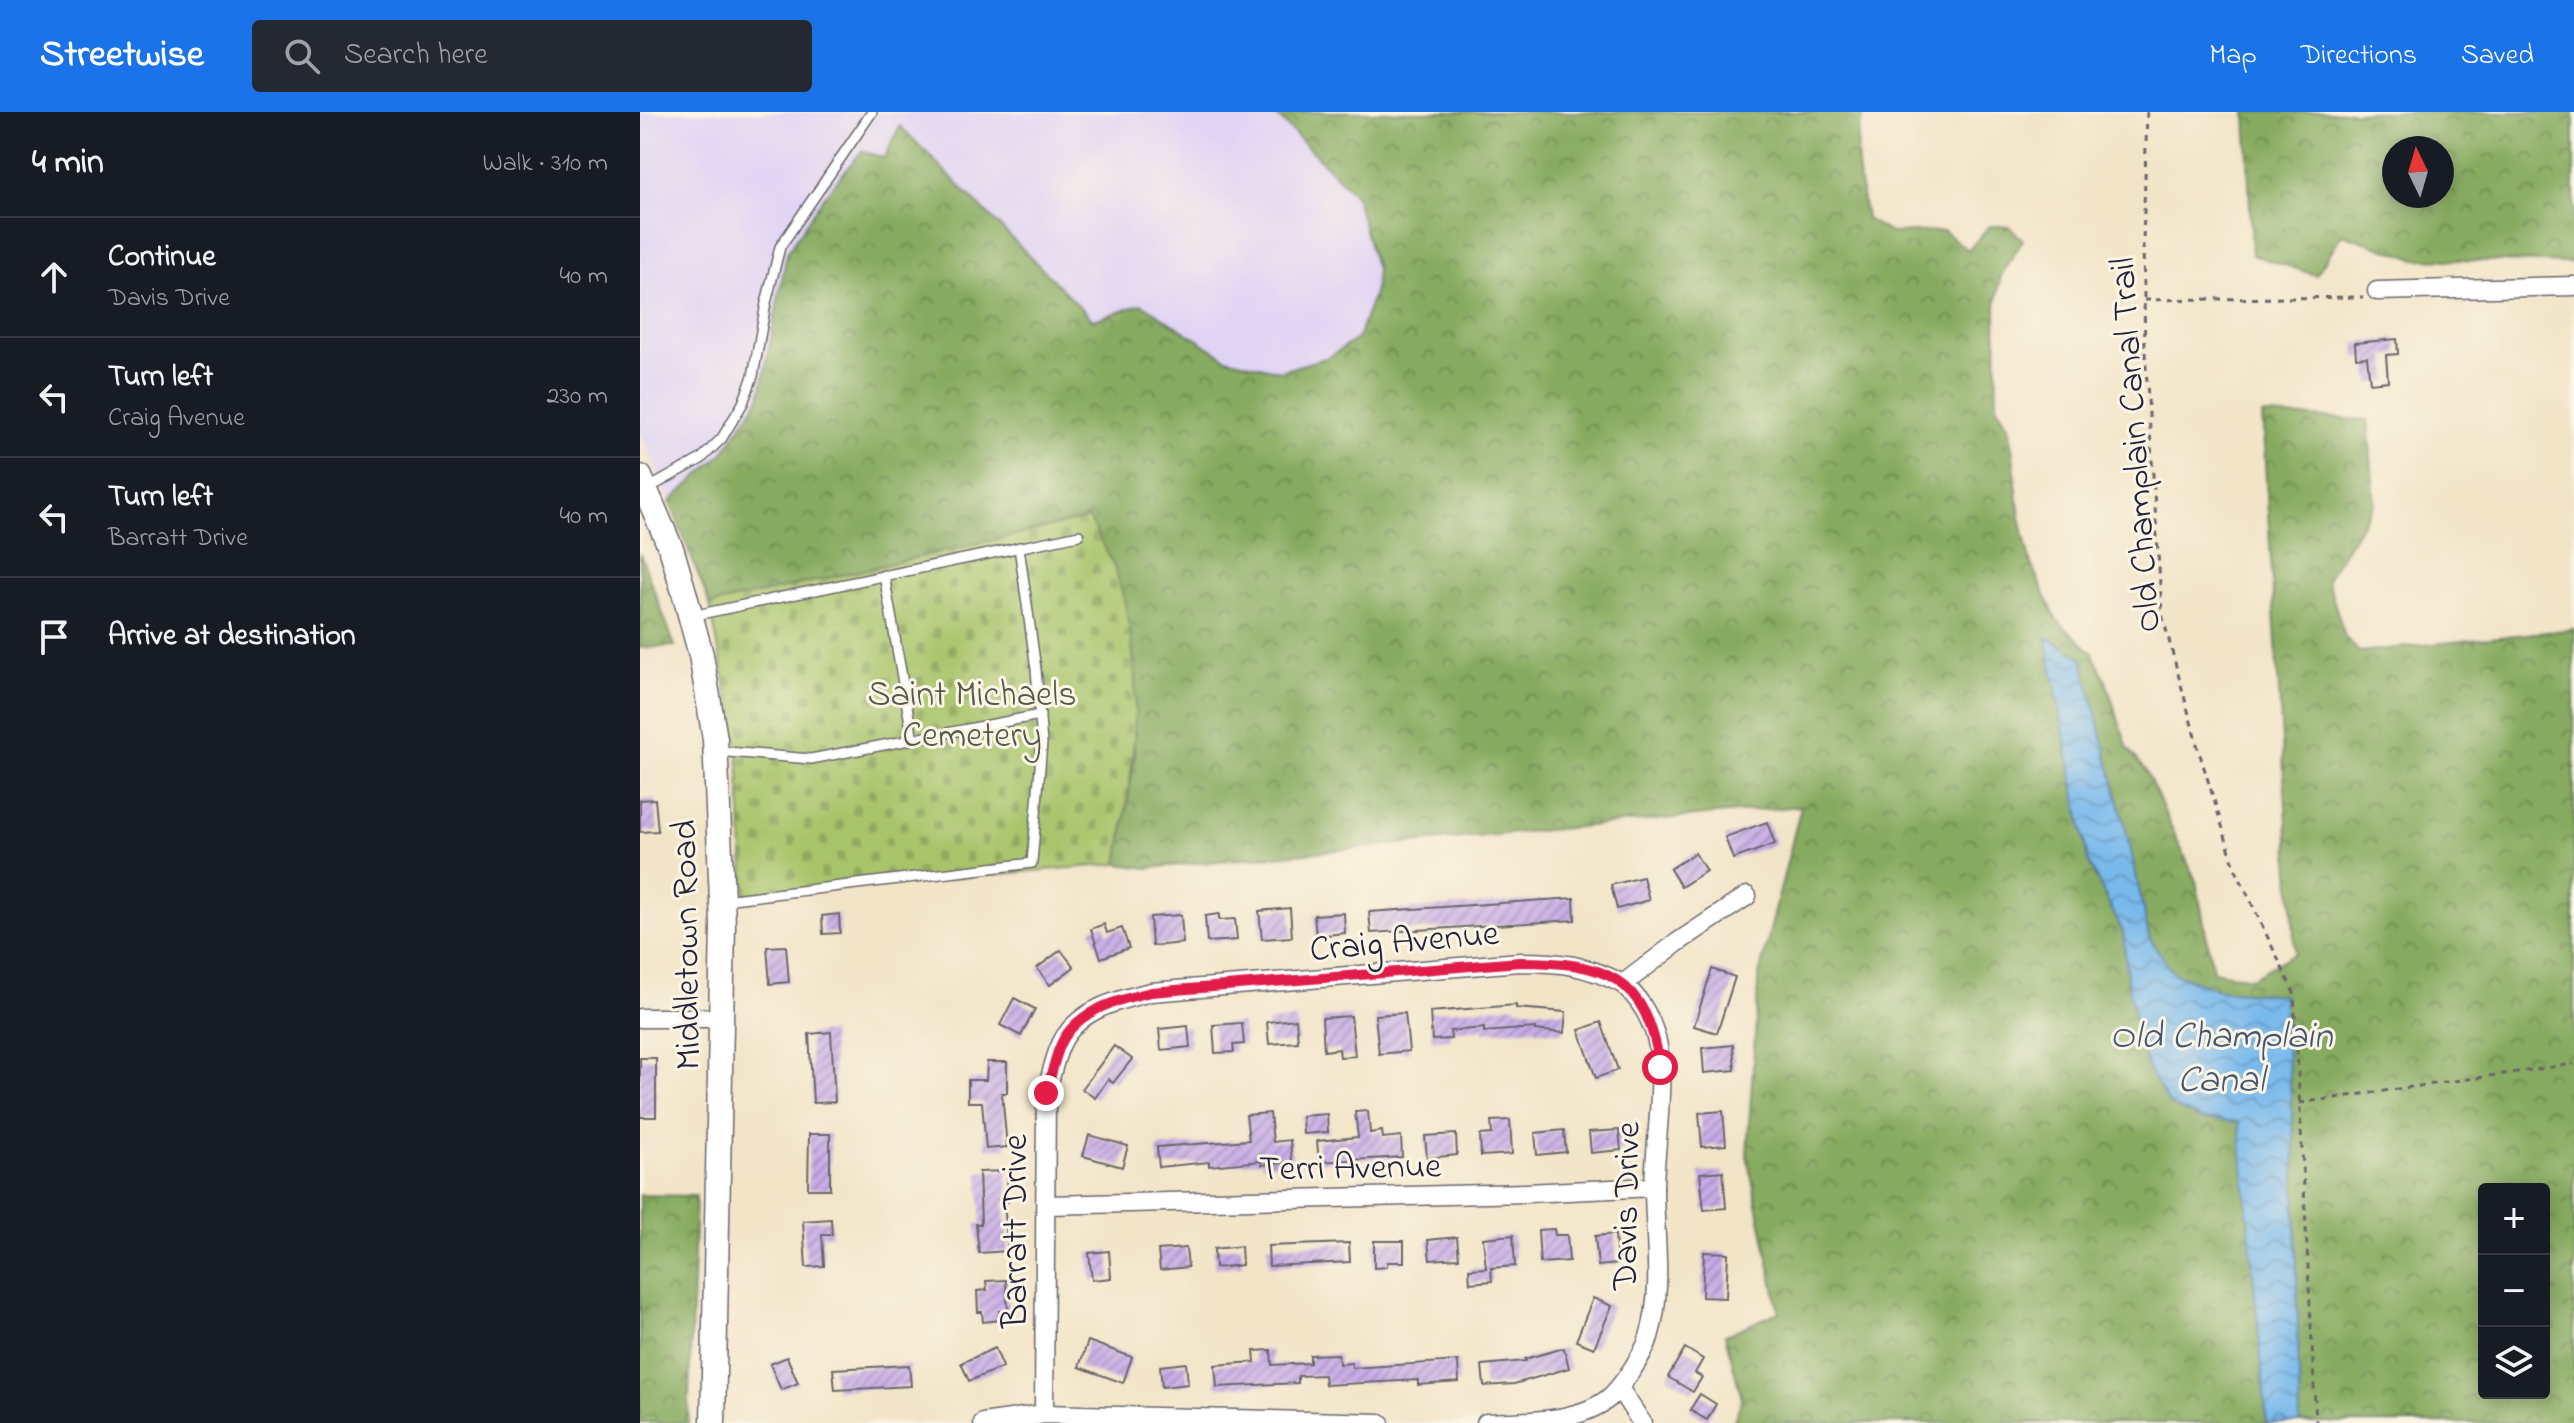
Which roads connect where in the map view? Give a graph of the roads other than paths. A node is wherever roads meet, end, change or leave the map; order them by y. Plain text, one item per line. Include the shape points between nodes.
1 (872, 112) edge
2 (2574, 286) edge
3 (2377, 291) road end
4 (643, 484) edge
5 (1079, 535) dead end
6 (1019, 547) junction
7 (884, 575) junction
8 (691, 616) junction
9 (1040, 715) junction
10 (913, 740) junction
11 (716, 751) junction
12 (1747, 896) dead end
13 (723, 900) junction
14 (1623, 984) junction
15 (1087, 1013) joint
16 (640, 1018) edge
17 (723, 1018) junction
18 (1654, 1187) junction
19 (1047, 1205) junction
20 (1619, 1388) junction
21 (1044, 1414) junction
22 (713, 1423) edge
23 (983, 1423) edge
24 (1380, 1423) edge
25 (1486, 1423) edge
26 (1642, 1423) edge

1 - 4 lane via 780,247 753,376 722,438 701,459
2 - 3 street
4 - 8 street, Middletown Road via 672,551
5 - 6 lane
6 - 7 lane
6 - 9 lane
7 - 8 lane
7 - 10 lane
8 - 11 street, Middletown Road
9 - 10 lane
9 - 13 lane via 1032,863
10 - 11 lane via 811,759
11 - 13 street, Middletown Road
12 - 14 street
13 - 17 street, Middletown Road
14 - 15 street, Craig Avenue via 1564,962 1520,962 1151,992
14 - 18 street, Davis Drive via 1638,998 1655,1034 1660,1067
15 - 19 street, Barratt Drive via 1059,1046 1046,1093
16 - 17 street
17 - 22 street, Middletown Road
18 - 19 street, Terri Avenue
18 - 20 street, Davis Drive via 1658,1293 1649,1340
19 - 21 street, Barratt Drive
20 - 25 street via 1608,1399 1567,1416
20 - 26 street
21 - 23 street
21 - 24 street

